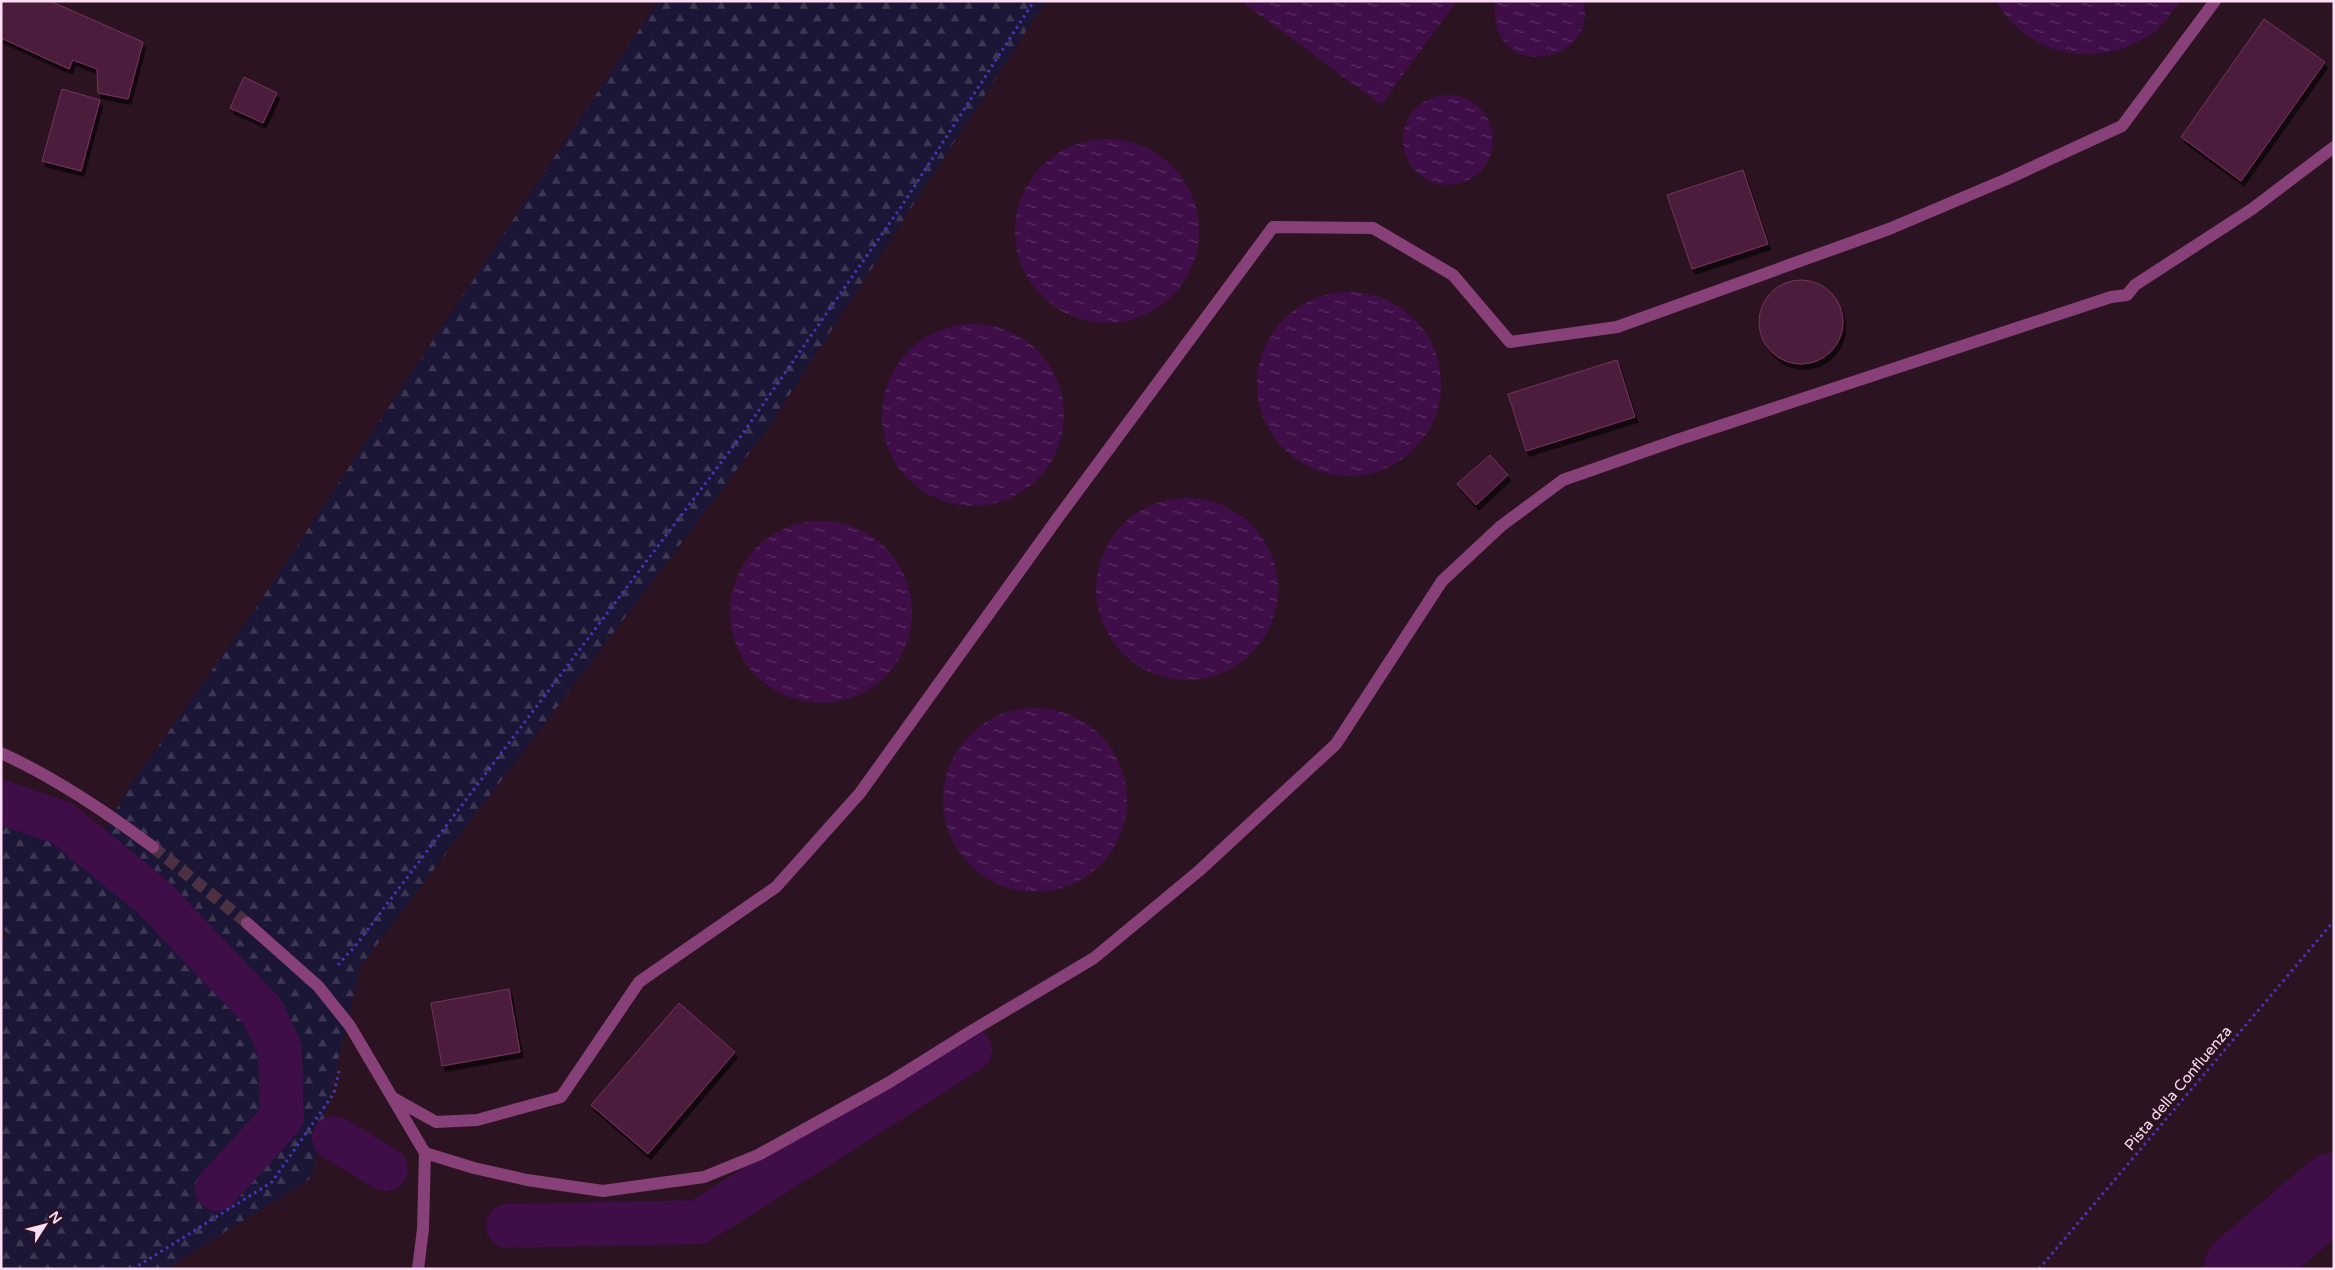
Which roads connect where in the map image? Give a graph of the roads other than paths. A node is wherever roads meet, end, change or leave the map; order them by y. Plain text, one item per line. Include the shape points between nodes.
1 (2215, 1) edge
2 (2334, 147) edge
3 (1, 753) edge
4 (153, 847) tunnel mouth
5 (246, 923) tunnel mouth
6 (393, 1098) junction
7 (425, 1153) junction
8 (418, 1269) edge

1 - 6 lane via 2122,126 1889,229 1617,327 1510,342 1453,275 1372,228 1273,227 860,793 776,887 639,982 561,1098 477,1120 436,1122
2 - 7 lane via 2252,208 2136,285 2127,295 2110,297 1563,480 1501,526 1442,581 1336,744 1200,870 1094,958 888,1083 758,1155 704,1177 603,1191 527,1180
3 - 4 lane via 98,806
5 - 6 lane via 318,986 350,1026
6 - 7 lane
7 - 8 lane via 423,1229

